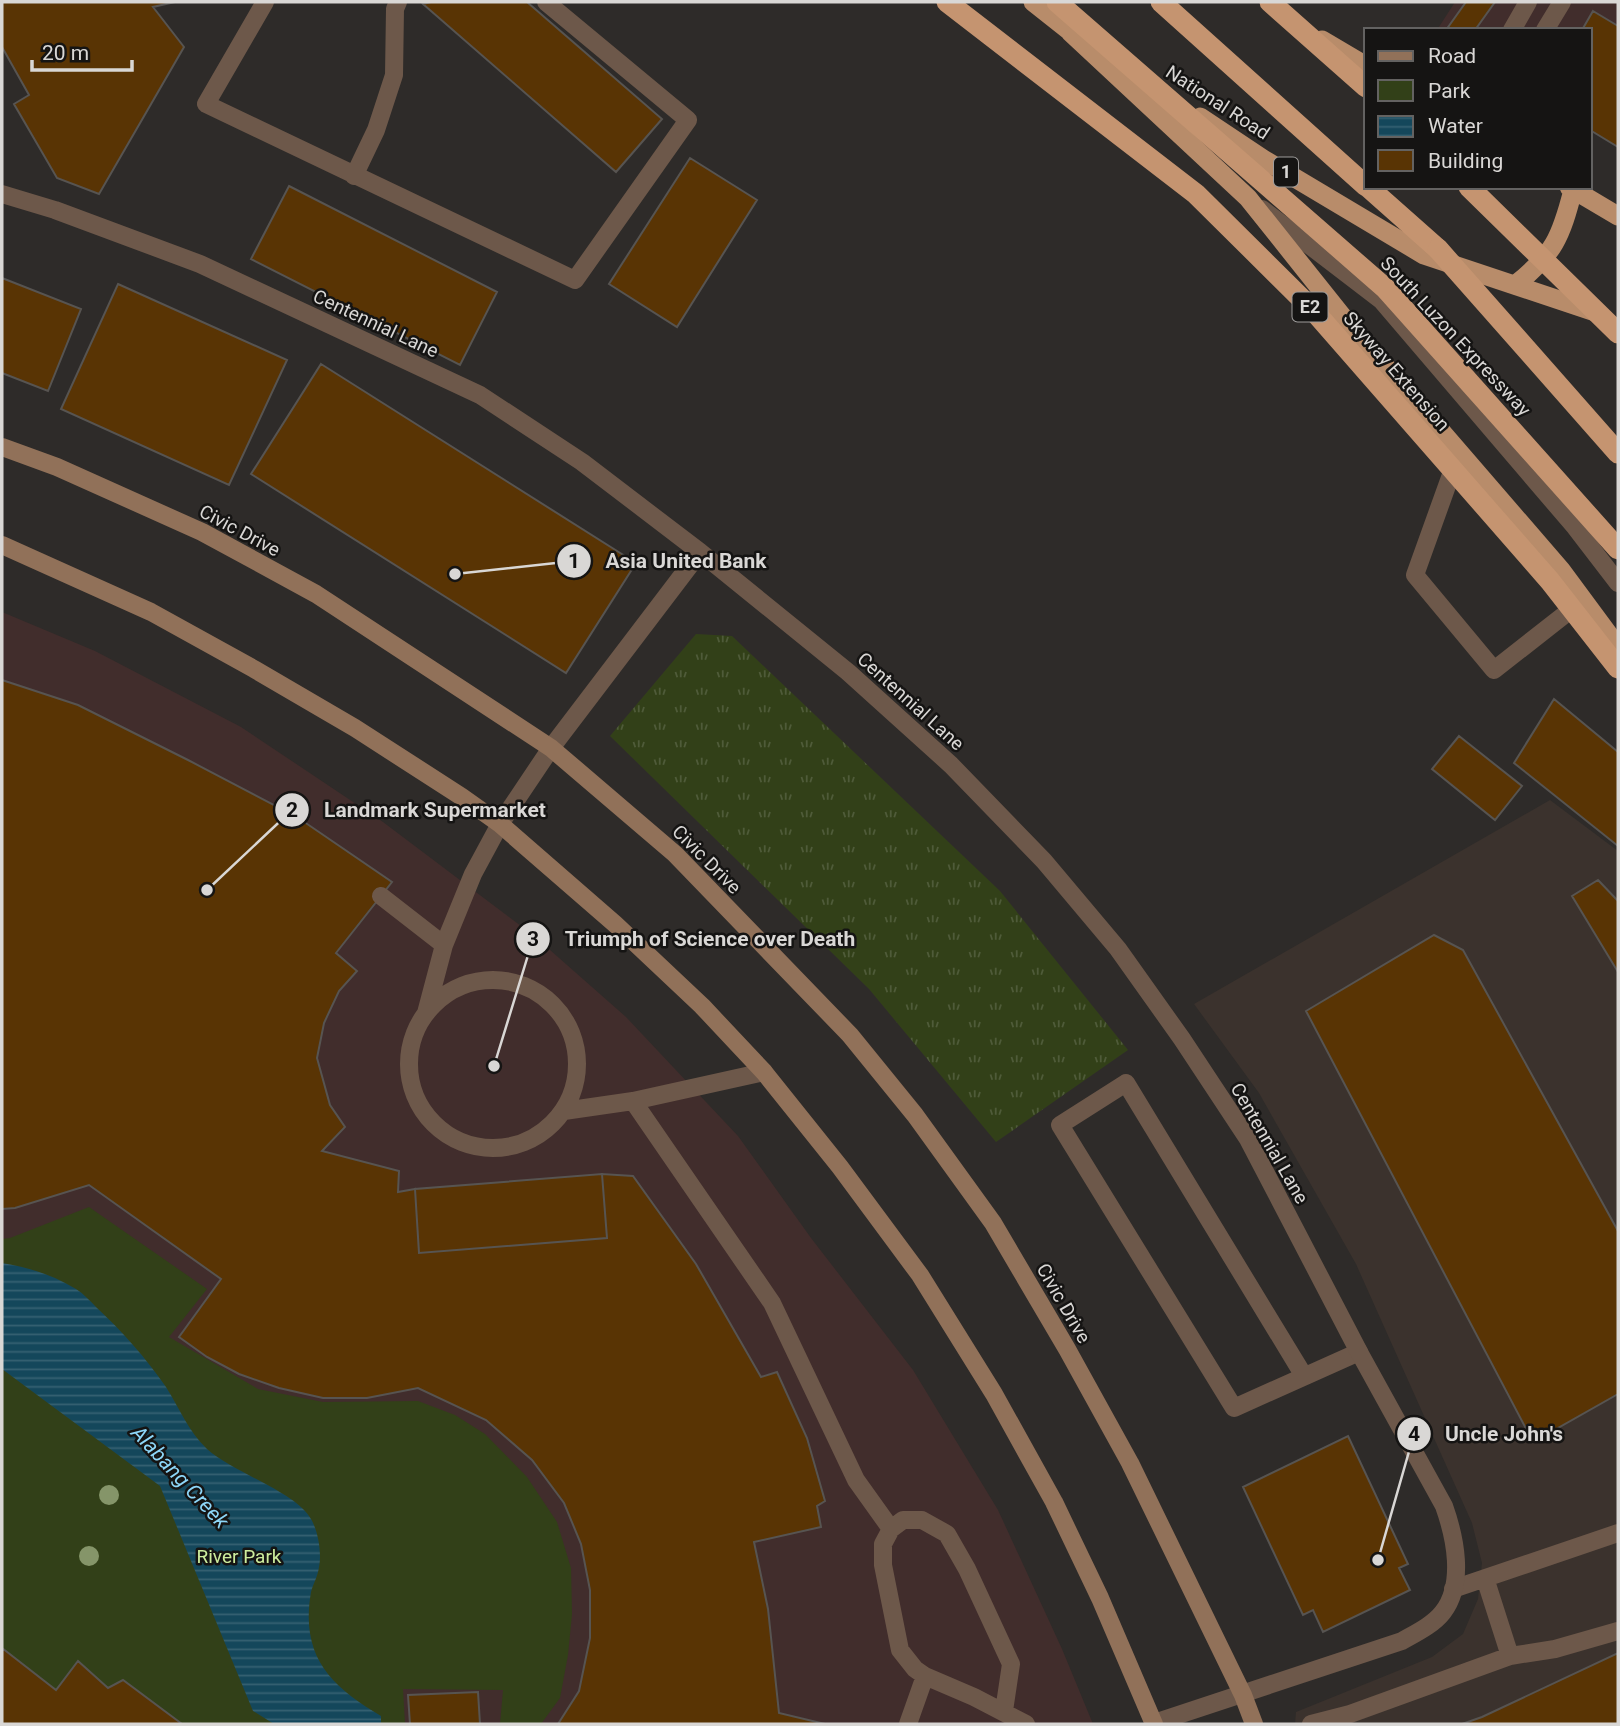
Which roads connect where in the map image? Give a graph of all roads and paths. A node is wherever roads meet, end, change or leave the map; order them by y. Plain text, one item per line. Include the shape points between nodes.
1 (265, 2) edge
2 (398, 2) edge
3 (546, 2) edge
4 (947, 2) edge
5 (1033, 2) edge
6 (1058, 2) edge
7 (1161, 2) edge
8 (1255, 2) edge
9 (1270, 2) edge
10 (1528, 2) edge
11 (1562, 2) edge
12 (1513, 28) edge
13 (1546, 28) edge
14 (1070, 32) junction
15 (1364, 65) edge
16 (1364, 85) edge
17 (354, 176) junction
18 (1364, 183) edge
19 (1370, 189) edge
20 (1471, 189) edge
21 (1571, 189) edge
22 (1573, 189) edge
23 (2, 194) edge
24 (1248, 198) junction
25 (1618, 216) edge
26 (1515, 285) junction
27 (1618, 321) edge
28 (1618, 333) edge
29 (2, 447) edge
30 (1459, 451) junction
31 (1618, 453) edge
32 (2, 545) edge
33 (1618, 549) edge
34 (701, 552) junction
35 (1618, 583) edge
36 (1583, 600) junction
37 (1618, 647) edge
38 (1618, 668) edge
39 (551, 748) junction
40 (500, 824) junction
41 (381, 896) dead end
42 (443, 945) junction
43 (426, 1013) junction
44 (764, 1072) junction
45 (633, 1101) junction
46 (564, 1111) junction
47 (1359, 1352) junction
48 (1304, 1376) junction
49 (891, 1529) junction
50 (1618, 1533) edge
51 (1485, 1578) junction
52 (1453, 1589) junction
53 (1618, 1631) edge
54 (1510, 1656) junction
55 (925, 1676) junction
56 (1243, 1695) junction
57 (1004, 1711) junction
58 (908, 1724) edge
59 (1026, 1724) edge
60 (1152, 1724) edge
61 (1254, 1724) edge
62 (1311, 1724) edge

1 - 17 street via 206,104
2 - 17 street via 394,75 376,130
3 - 17 street via 688,120 575,280
4 - 38 highway, Skyway Extension / E2, bridge via 1196,194 1304,301 1550,581
5 - 14 highway, National Road / 1
6 - 33 highway, South Luzon Expressway, bridge via 1385,288
7 - 18 highway
8 - 15 highway
9 - 16 highway, bridge
10 - 12 street
11 - 13 street
14 - 24 highway
14 - 26 highway, National Road / 1 via 1263,159 1424,255
19 - 31 highway, bridge via 1437,249
20 - 28 highway, bridge
21 - 26 highway via 1563,230 1540,265
22 - 25 highway
23 - 34 street, Centennial Lane via 200,264 480,395 582,462
24 - 30 highway via 1346,321
24 - 35 street via 1381,300
26 - 27 highway, National Road / 1
29 - 39 main road, Civic Drive via 202,532 402,649
30 - 36 highway
30 - 36 street via 1415,575 1494,670
32 - 40 main road via 151,612 254,669 355,728
34 - 39 street
34 - 47 street, Centennial Lane via 848,672 951,765 1044,860 1118,949 1248,1139
36 - 37 highway
39 - 40 street
39 - 56 main road, Civic Drive via 675,854 850,1035 993,1223 1130,1463
40 - 42 street
40 - 44 main road via 615,924
41 - 42 street
42 - 43 street
43 - 46 street via 447,993 474,981 503,979 531,987 554,1004 571,1028 578,1056 576,1085
43 - 46 street via 413,1036 412,1090 424,1114 443,1133 467,1145 493,1150 520,1145 544,1133
44 - 45 street
44 - 60 main road via 920,1275 994,1394 1100,1598
45 - 46 street
45 - 49 street via 772,1303 856,1480
47 - 48 street
47 - 52 street, Centennial Lane via 1444,1506 1453,1531
48 - 48 street via 1126,1083 1060,1125 1234,1408
49 - 55 street via 883,1544 883,1565 900,1650
49 - 57 street via 903,1520 922,1520 947,1534 1011,1664
50 - 51 street
51 - 52 street
51 - 54 street
52 - 56 street, Centennial Lane via 1443,1613 1402,1641
53 - 54 street via 1555,1650
54 - 62 street
55 - 57 street
55 - 58 street
56 - 60 street, Centennial Lane
56 - 61 main road, Civic Drive
57 - 59 street

